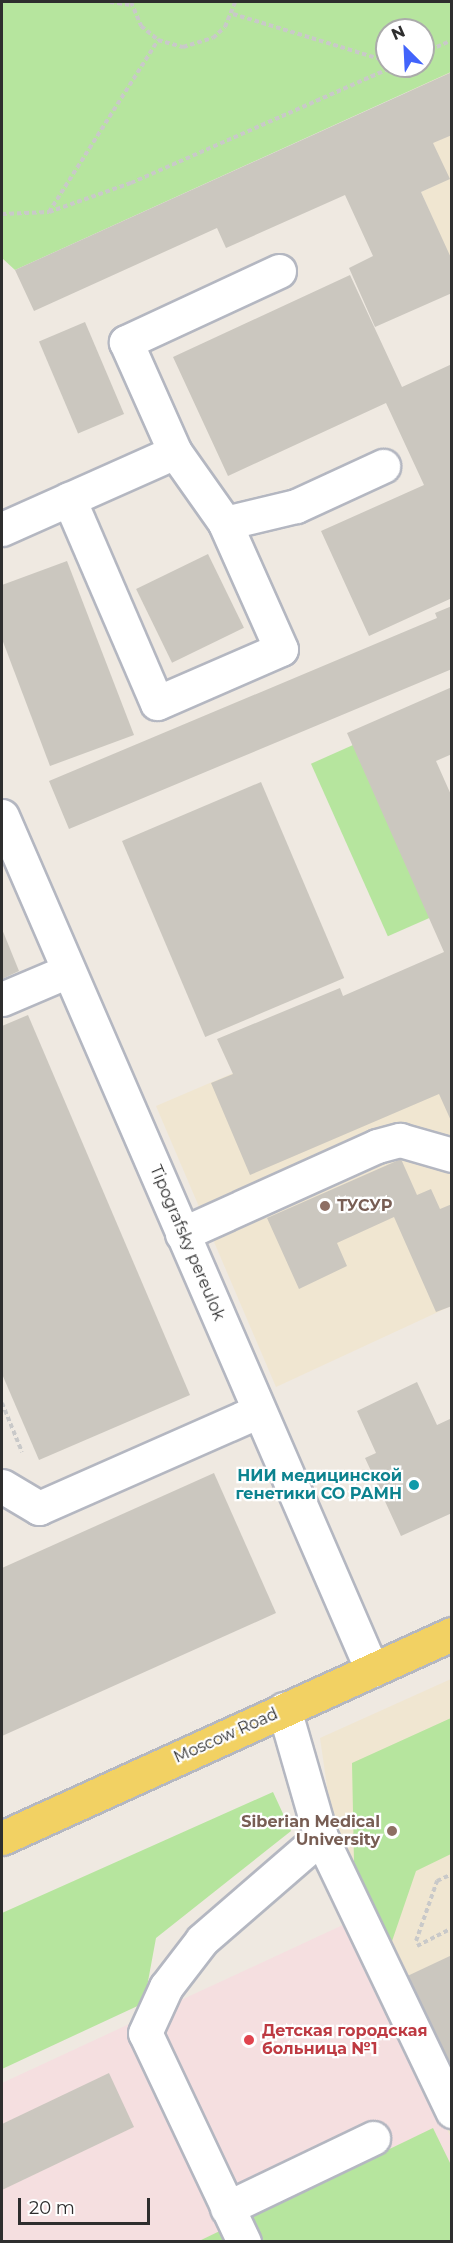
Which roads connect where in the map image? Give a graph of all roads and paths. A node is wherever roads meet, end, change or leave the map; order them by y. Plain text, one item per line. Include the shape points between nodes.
1 (110, 2) edge
2 (235, 2) edge
3 (131, 3) edge
4 (232, 14) junction
5 (158, 40) junction
6 (452, 40) edge
7 (435, 48) edge
8 (375, 57) edge
9 (375, 75) edge
10 (49, 212) junction
11 (2, 214) edge
12 (279, 271) dead end
13 (175, 452) junction
14 (383, 466) dead end
15 (69, 499) junction
16 (225, 523) junction
17 (2, 529) edge
18 (7, 830) edge
19 (68, 970) junction
20 (2, 999) edge
21 (452, 1155) edge
22 (182, 1234) junction
23 (259, 1412) junction
24 (2, 1486) edge
25 (452, 1634) edge
26 (372, 1670) junction
27 (284, 1709) junction
28 (3, 1834) edge
29 (321, 1837) junction
30 (452, 1874) edge
31 (414, 1947) dead end
32 (452, 2111) edge
33 (373, 2138) dead end
34 (228, 2208) junction
35 (244, 2241) edge

1 - 3 path
2 - 4 path
3 - 5 path via 141,26
4 - 5 path via 213,38 199,45
4 - 8 path
5 - 10 path
6 - 7 path
9 - 10 path via 131,183
10 - 11 path
12 - 13 street via 126,342
13 - 15 street
13 - 16 street
14 - 16 street via 296,506
15 - 16 street via 157,703 281,649
15 - 17 street
18 - 19 street, Tipografsky pereulok
19 - 20 street
19 - 22 street, Tipografsky pereulok
21 - 22 street via 400,1140 377,1146
22 - 23 street, Tipografsky pereulok
23 - 24 street via 39,1508
23 - 26 street, Tipografsky pereulok
25 - 26 main road, Moscow Road
26 - 27 main road, Moscow Road
27 - 28 main road, Moscow Road
27 - 29 street
29 - 32 street
29 - 34 street via 202,1940 166,1987 145,2033
30 - 31 path via 437,1881
33 - 34 street
34 - 35 street

